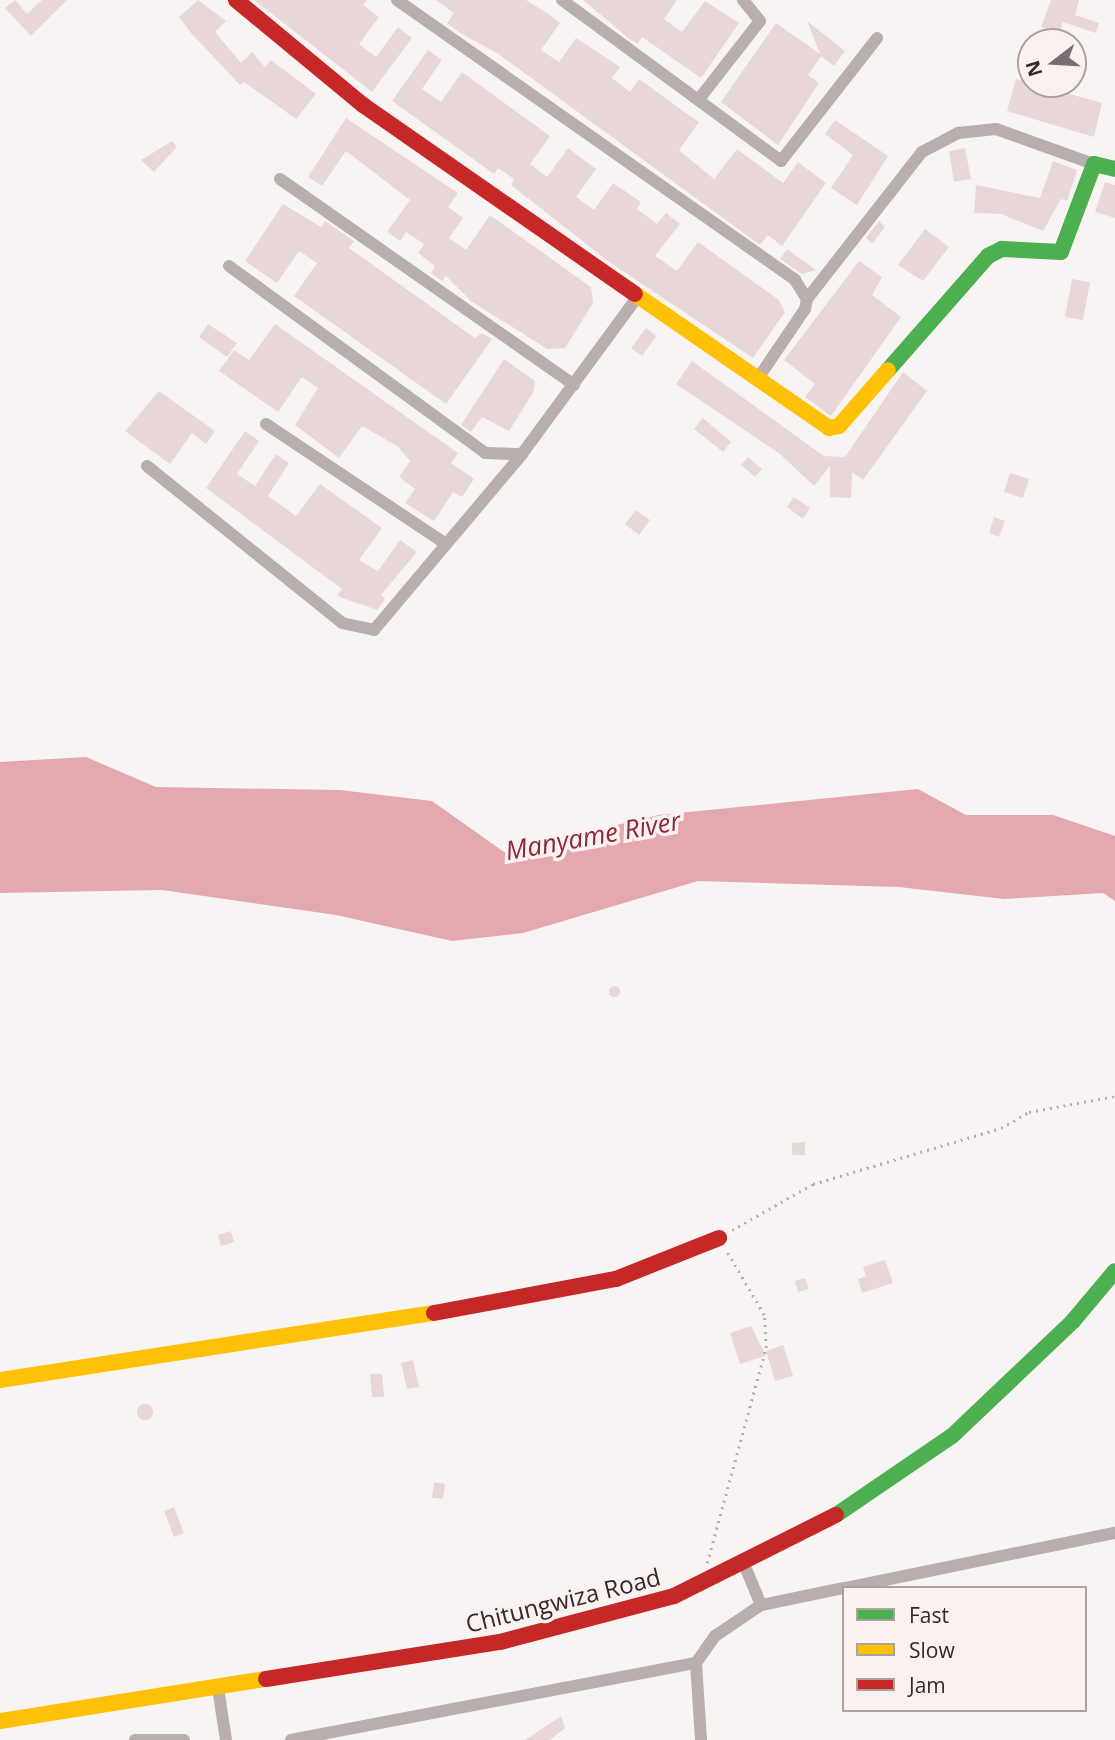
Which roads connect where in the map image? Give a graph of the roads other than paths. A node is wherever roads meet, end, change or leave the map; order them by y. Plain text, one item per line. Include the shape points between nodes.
1 (236, 0) edge
2 (397, 0) edge
3 (562, 0) edge
4 (743, 0) edge
5 (877, 38) dead end
6 (699, 99) junction
7 (1094, 164) junction
8 (1115, 169) edge
9 (280, 179) dead end
10 (229, 267) dead end
11 (639, 295) junction
12 (807, 299) junction
13 (760, 377) junction
14 (574, 385) junction
15 (266, 424) dead end
16 (522, 454) junction
17 (147, 466) dead end
18 (446, 544) junction
19 (719, 1238) road end
20 (1115, 1271) edge
21 (0, 1380) edge
22 (1115, 1533) edge
23 (744, 1564) junction
24 (855, 1586) edge
25 (842, 1589) edge
26 (761, 1605) junction
27 (696, 1663) junction
28 (218, 1688) junction
29 (0, 1721) edge
30 (135, 1740) edge
31 (184, 1740) edge
32 (226, 1740) edge
33 (291, 1740) edge
34 (701, 1740) edge

1 - 11 street via 363,105
2 - 12 street via 795,280
3 - 6 street
4 - 6 street via 760,21
5 - 6 street via 781,161
7 - 8 street
7 - 12 street via 996,129 958,132 922,152
7 - 13 street via 1061,252 1002,249 989,256 839,426 818,423
9 - 14 street
10 - 16 street via 485,453
11 - 13 street
11 - 14 street
12 - 13 street
14 - 16 street
15 - 18 street
16 - 18 street
17 - 18 street via 342,623 363,632 374,630
19 - 21 street via 616,1279 301,1337
20 - 23 street, Chitungwiza Road via 1073,1321 952,1436 804,1536
22 - 24 street
23 - 26 street
23 - 28 street, Chitungwiza Road via 600,1619 500,1642
25 - 26 street
26 - 27 street via 715,1636
27 - 33 street
27 - 34 street
28 - 29 street, Chitungwiza Road
28 - 32 street
30 - 31 street

